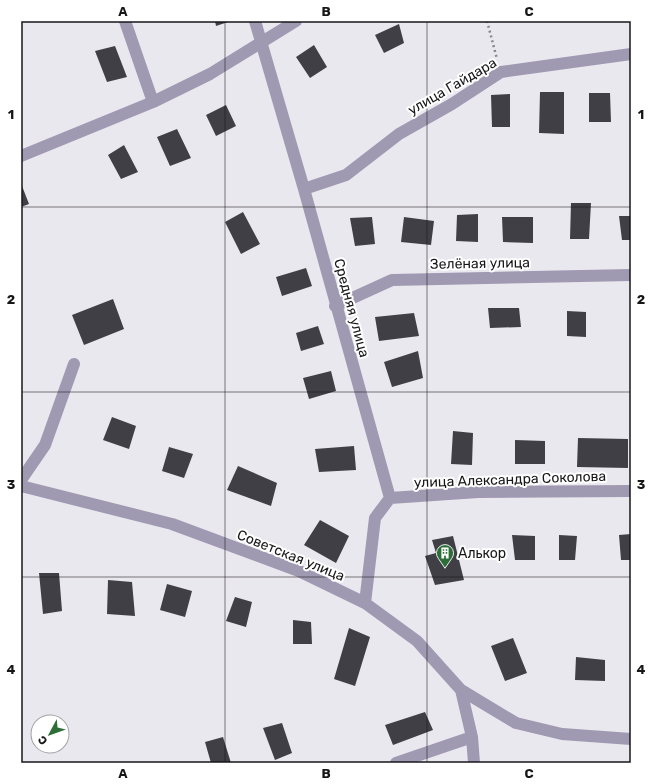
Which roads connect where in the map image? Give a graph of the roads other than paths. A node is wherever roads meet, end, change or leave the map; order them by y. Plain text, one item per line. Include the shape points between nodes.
1 (125, 21) edge
2 (255, 21) edge
3 (296, 21) edge
4 (262, 43) junction
5 (631, 54) edge
6 (154, 102) junction
7 (21, 156) edge
8 (304, 189) junction
9 (631, 276) edge
10 (335, 306) junction
11 (74, 364) dead end
12 (21, 480) edge
13 (21, 486) edge
14 (631, 491) edge
15 (390, 498) junction
16 (365, 603) junction
17 (461, 690) junction
18 (472, 737) junction
19 (631, 739) edge
20 (396, 763) edge
21 (474, 763) edge

1 - 6 street
2 - 4 street, Средняя улица
3 - 4 street
4 - 6 street via 210,74
4 - 8 street, Средняя улица
5 - 8 street, улица Гайдара via 501,72 399,134 346,175
6 - 7 street
8 - 10 street, Средняя улица
9 - 10 street, Зелёная улица via 392,280
10 - 15 street, Средняя улица
11 - 12 street via 45,446
13 - 16 street, Советская улица via 172,524 299,571
14 - 15 street, улица Александра Соколова via 478,492
15 - 16 street via 375,518
16 - 17 street, Советская улица via 417,641
17 - 18 street
17 - 19 street, Советская улица via 516,723 562,734
18 - 20 street
18 - 21 street

